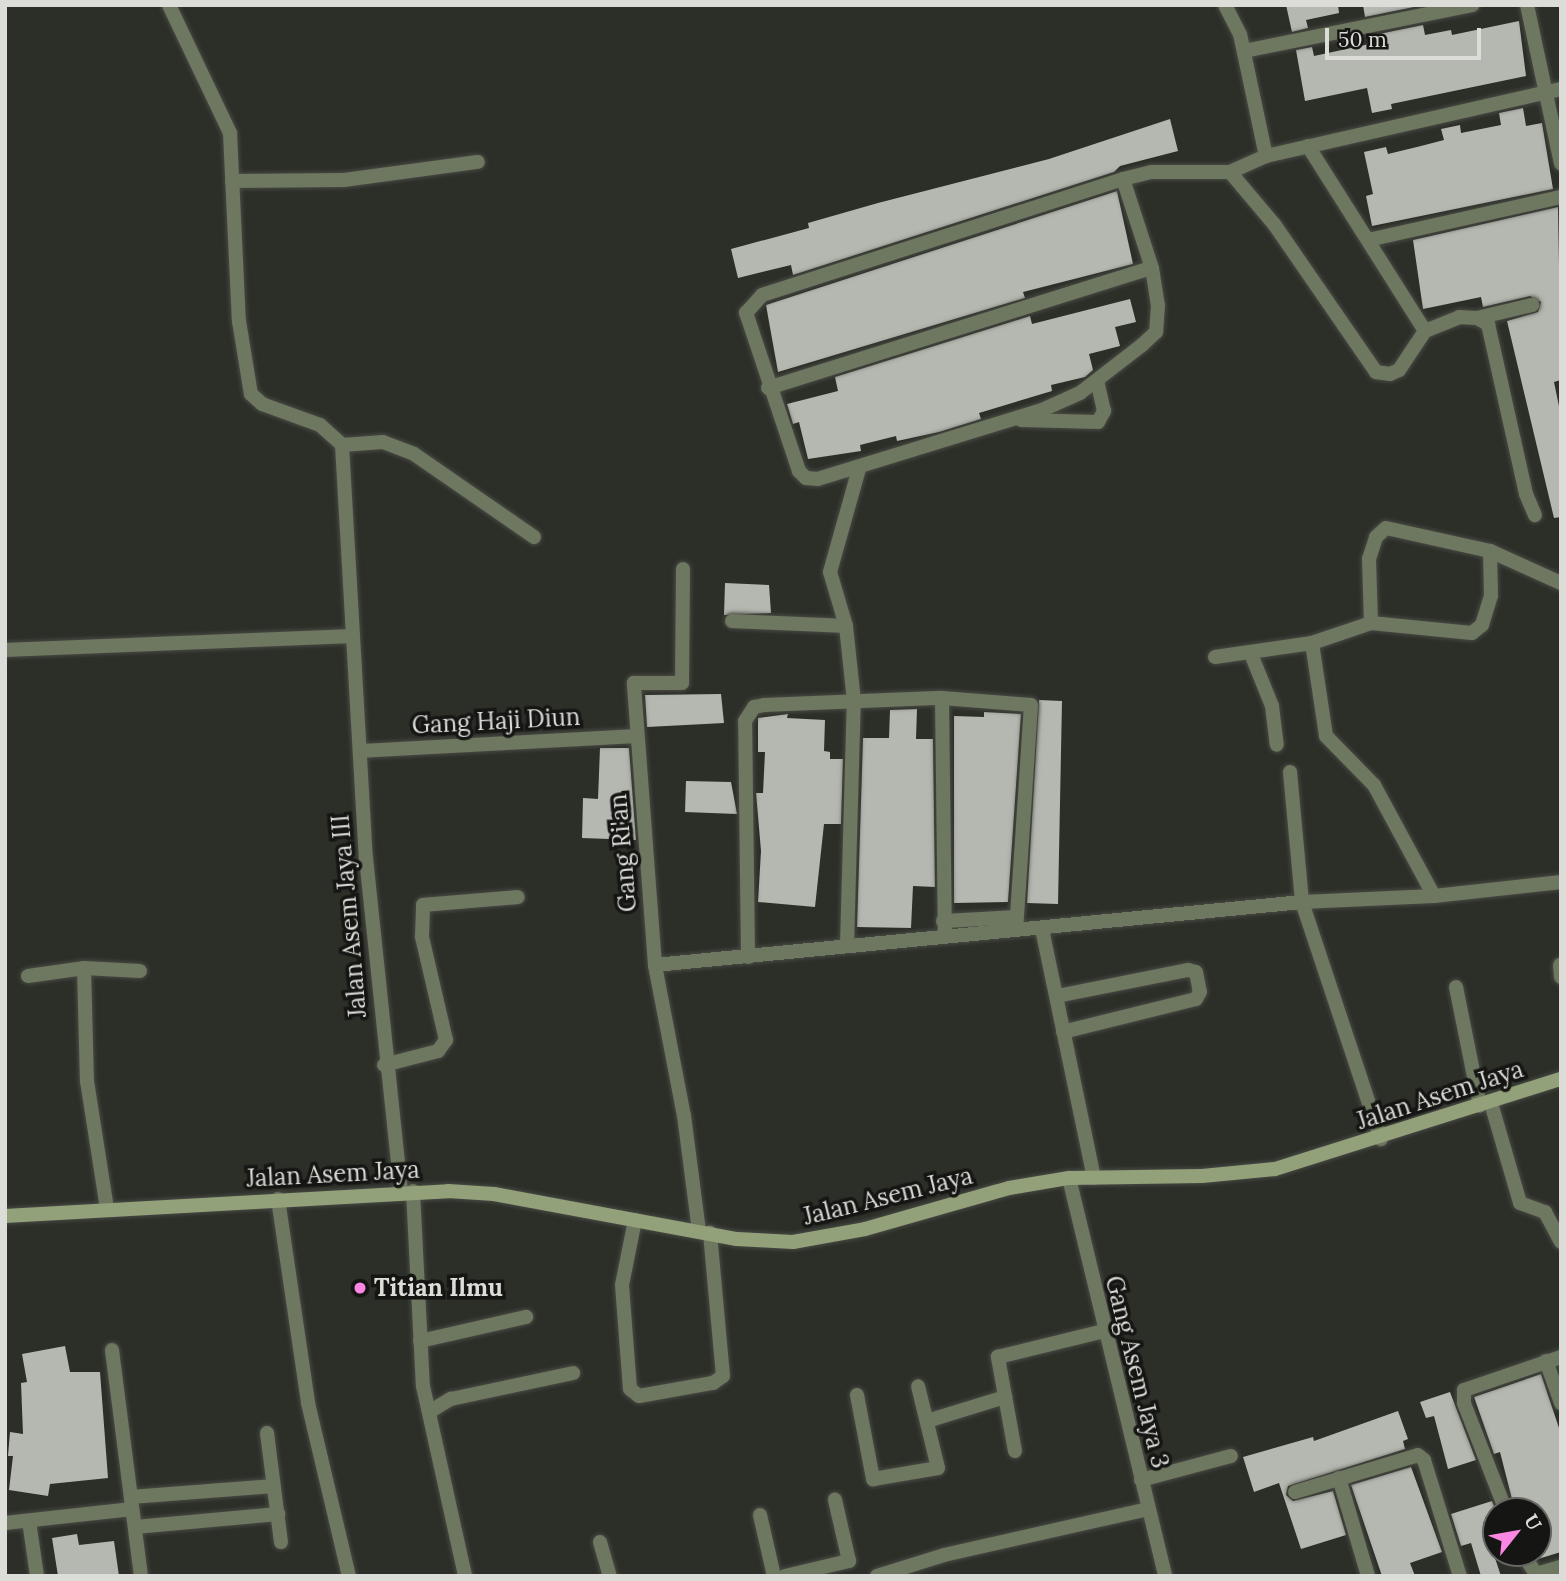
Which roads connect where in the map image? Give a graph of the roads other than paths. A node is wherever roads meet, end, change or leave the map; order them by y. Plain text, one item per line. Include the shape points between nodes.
1 (169, 5) edge
2 (1224, 5) edge
3 (1472, 5) edge
4 (1527, 5) edge
5 (1244, 51) junction
6 (1554, 91) edge
7 (1308, 146) junction
8 (1266, 156) junction
9 (478, 162) dead end
10 (1561, 163) edge
11 (1230, 172) junction
12 (1123, 179) junction
13 (232, 181) junction
14 (1561, 197) edge
15 (1368, 240) junction
16 (1152, 268) junction
17 (1532, 305) dead end
18 (1477, 318) junction
19 (1424, 331) junction
20 (1097, 381) junction
21 (768, 388) junction
22 (1012, 420) junction
23 (342, 444) junction
24 (859, 469) junction
25 (1535, 515) dead end
26 (534, 537) dead end
27 (1490, 551) junction
28 (684, 569) dead end
29 (1561, 583) edge
30 (732, 621) dead end
31 (1371, 623) junction
32 (846, 626) junction
33 (353, 636) junction
34 (1312, 643) junction
35 (5, 650) edge
36 (1251, 654) junction
37 (1215, 657) dead end
38 (942, 698) junction
39 (854, 701) junction
40 (635, 736) junction
41 (1278, 745) dead end
42 (360, 751) junction
43 (1290, 772) dead end
44 (1561, 883) edge
45 (1434, 896) junction
46 (518, 897) dead end
47 (1302, 902) junction
48 (943, 921) junction
49 (1015, 924) junction
50 (1042, 929) junction
51 (944, 936) junction
52 (847, 945) junction
53 (748, 957) junction
54 (656, 965) junction
55 (84, 968) junction
56 (140, 971) dead end
57 (28, 976) dead end
58 (1456, 988) dead end
59 (1057, 996) junction
60 (1063, 1032) junction
61 (384, 1065) junction
62 (1561, 1079) edge
63 (1486, 1104) junction
64 (1381, 1139) junction
65 (1069, 1178) junction
66 (1094, 1178) junction
67 (407, 1191) junction
68 (278, 1199) junction
69 (107, 1208) junction
70 (5, 1216) edge
71 (635, 1220) junction
72 (704, 1232) junction
73 (1561, 1242) edge
74 (526, 1317) dead end
75 (1104, 1331) junction
76 (420, 1341) junction
77 (112, 1350) dead end
78 (1561, 1357) edge
79 (1546, 1361) junction
80 (573, 1373) dead end
81 (919, 1387) dead end
82 (857, 1395) dead end
83 (1005, 1397) junction
84 (1561, 1403) edge
85 (429, 1412) junction
86 (927, 1421) junction
87 (267, 1433) dead end
88 (1015, 1451) dead end
89 (1231, 1456) dead end
90 (1339, 1478) junction
91 (1141, 1480) junction
92 (274, 1486) junction
93 (1295, 1492) dead end
94 (1501, 1497) edge
95 (835, 1500) dead end
96 (132, 1503) junction
97 (1148, 1509) junction
98 (278, 1514) junction
99 (760, 1515) dead end
100 (29, 1521) junction
101 (5, 1523) edge
102 (135, 1527) junction
103 (281, 1542) dead end
104 (600, 1542) dead end
105 (1531, 1567) edge
106 (1561, 1567) edge
107 (37, 1576) edge
108 (141, 1576) edge
109 (349, 1576) edge
110 (466, 1576) edge
111 (610, 1576) edge
112 (774, 1576) edge
113 (785, 1576) edge
114 (877, 1576) edge
115 (1165, 1576) edge
116 (1368, 1576) edge
117 (1460, 1576) edge

1 - 13 street via 230,133
2 - 5 street
3 - 5 street
4 - 6 street
5 - 8 street
6 - 7 street
6 - 10 street
7 - 8 street
7 - 15 street
8 - 11 street
9 - 13 street via 344,180
11 - 12 street via 1153,172
11 - 19 street via 1274,224 1376,372 1399,370
12 - 16 street
12 - 21 street via 762,295 746,313
13 - 23 street via 239,321 251,394 262,404 320,425
14 - 15 street
15 - 19 street
16 - 20 street via 1158,305 1156,332
16 - 21 street
17 - 18 street
18 - 19 street via 1459,317
18 - 25 street via 1488,324 1494,338 1526,494
20 - 22 street
20 - 22 street via 1104,411 1098,422
21 - 24 street via 795,464 806,478
22 - 24 street via 948,436
23 - 26 street via 383,442 406,450
23 - 33 street, Jalan Asem Jaya III
24 - 32 street via 830,572 834,598
27 - 29 street
27 - 31 street via 1492,596 1482,625 1472,633
27 - 31 street via 1386,528 1376,537 1368,559
28 - 40 street, Gang Ri'an via 681,683 634,683
30 - 32 street
31 - 34 street
32 - 39 street
33 - 35 street
33 - 42 street, Jalan Asem Jaya III
34 - 36 street
34 - 45 street via 1326,736 1374,785
36 - 37 street
36 - 41 street via 1272,706
38 - 39 street
38 - 48 street
38 - 49 street via 1026,702 1033,710
39 - 52 street
39 - 53 street via 764,705 754,707 744,721
40 - 42 street, Gang Haji Diun
40 - 54 street, Gang Ri'an
42 - 61 street, Jalan Asem Jaya III
43 - 47 street
44 - 45 street
45 - 47 street
46 - 61 street via 423,905 422,937 446,1040 439,1051
47 - 50 street
47 - 64 street
48 - 49 street
48 - 51 street
49 - 50 street
49 - 51 street
50 - 59 street
51 - 52 street
52 - 53 street
53 - 54 street
54 - 72 street, Gang Ri'an
55 - 56 street
55 - 57 street
55 - 69 street via 87,1082
58 - 63 street
59 - 60 street
59 - 60 street via 1188,970 1196,972 1200,992 1196,999
60 - 66 street
61 - 67 street, Jalan Asem Jaya III
62 - 63 main road, Jalan Asem Jaya
63 - 64 main road, Jalan Asem Jaya
63 - 73 street via 1520,1203 1545,1212
64 - 66 main road, Jalan Asem Jaya via 1252,1174
65 - 66 main road, Jalan Asem Jaya
65 - 72 main road, Jalan Asem Jaya via 1009,1188 830,1237 765,1242
65 - 75 street, Gang Asem Jaya 3
67 - 68 main road, Jalan Asem Jaya
67 - 71 main road, Jalan Asem Jaya via 495,1194
67 - 76 street, Jalan Asem Jaya III
68 - 69 main road, Jalan Asem Jaya
68 - 109 street via 308,1403
69 - 70 main road, Jalan Asem Jaya
71 - 72 main road, Jalan Asem Jaya
71 - 72 street, Gang Ri'an via 622,1285 630,1389 639,1396 713,1383 723,1376
74 - 76 street
75 - 83 street via 998,1357
75 - 91 street, Gang Asem Jaya 3
76 - 85 street, Jalan Asem Jaya III
77 - 96 street
78 - 79 street
79 - 84 street
79 - 94 street via 1464,1390 1464,1403
80 - 85 street via 451,1399
81 - 86 street
82 - 86 street via 873,1479 938,1468
83 - 86 street
83 - 88 street
85 - 110 street, Jalan Asem Jaya III
87 - 92 street
89 - 91 street
90 - 93 street
90 - 116 street
90 - 117 street via 1412,1454 1421,1457
91 - 97 street, Gang Asem Jaya 3
92 - 96 street
92 - 98 street
95 - 113 street via 849,1561
96 - 100 street
96 - 102 street
97 - 114 street via 943,1555
97 - 115 street, Gang Asem Jaya 3
98 - 102 street
98 - 103 street
99 - 112 street
100 - 101 street
100 - 107 street
102 - 108 street
104 - 111 street
105 - 106 street via 1536,1574

